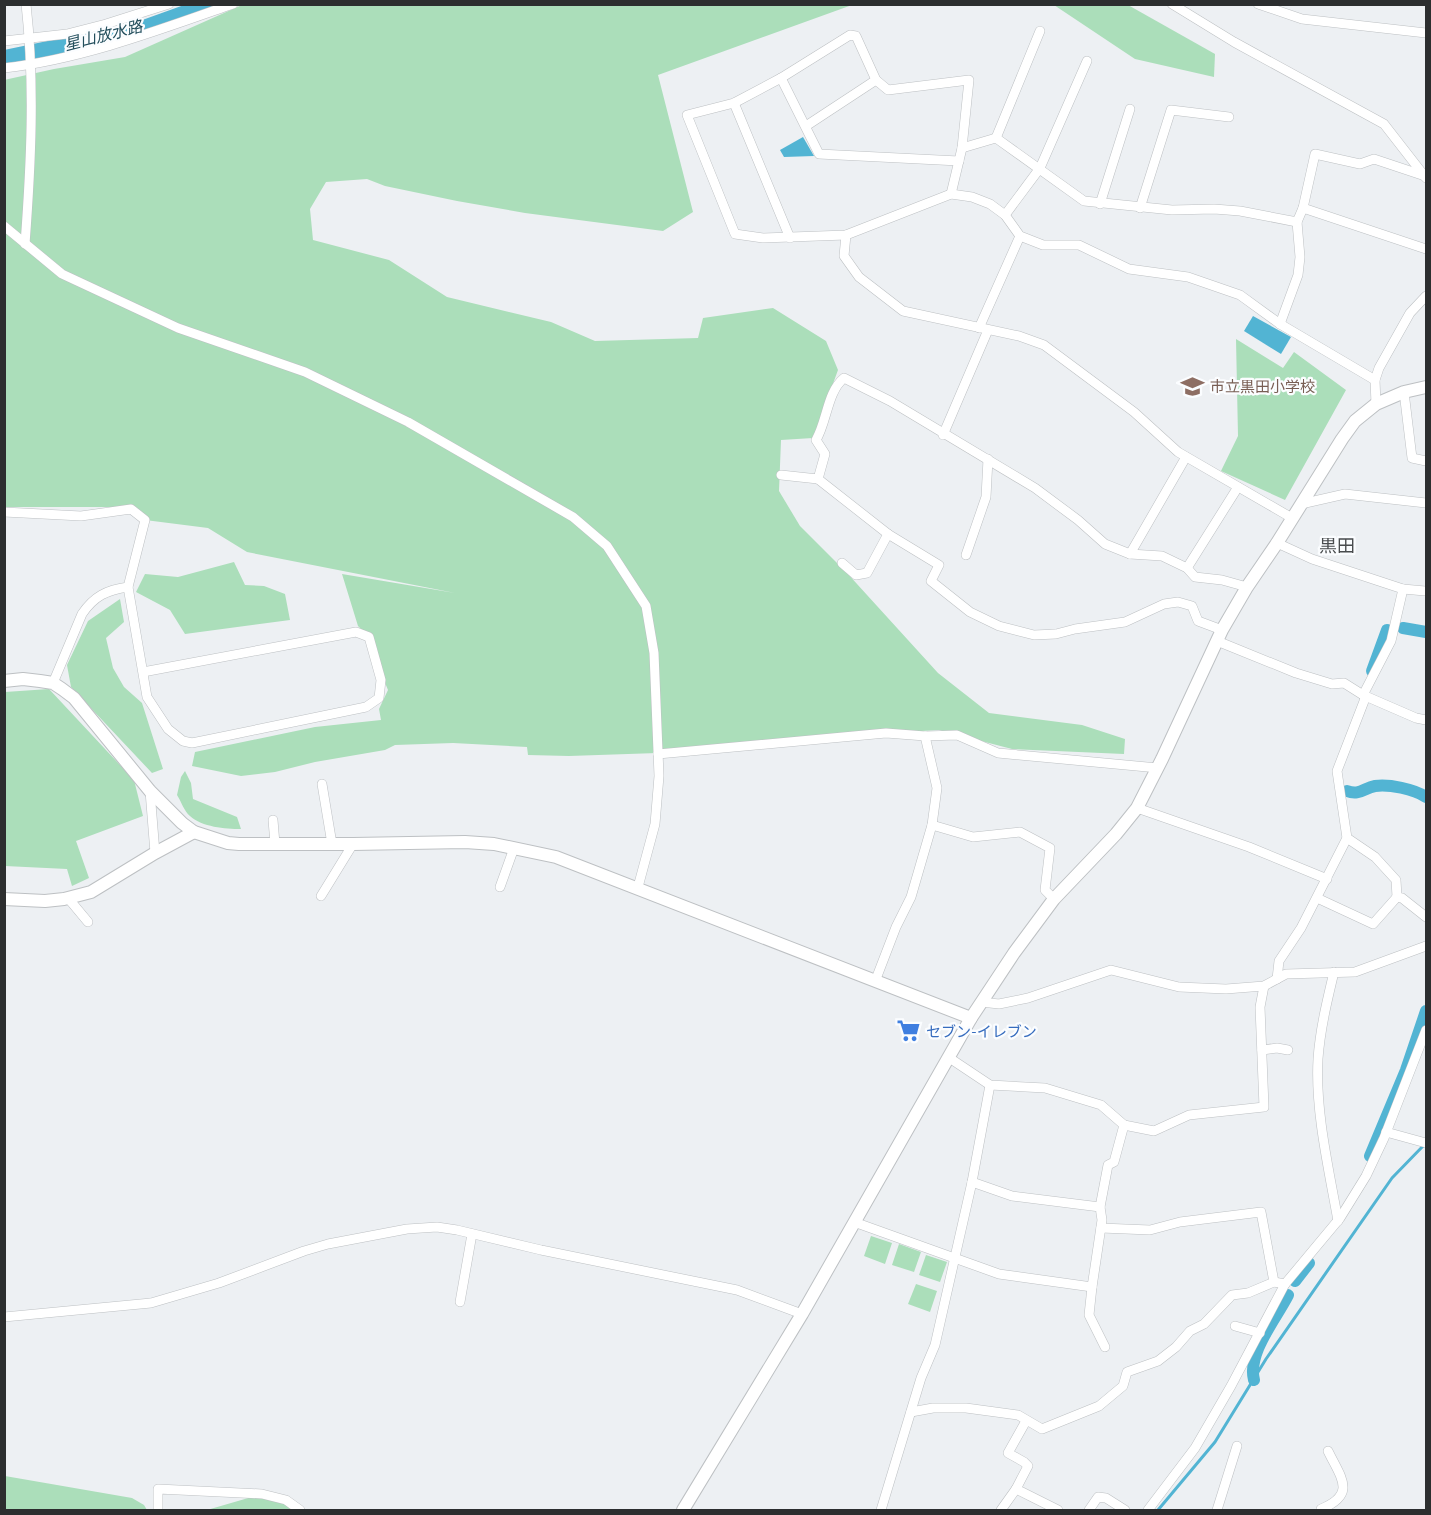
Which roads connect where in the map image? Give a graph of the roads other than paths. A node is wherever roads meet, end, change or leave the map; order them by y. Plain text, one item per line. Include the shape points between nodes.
1 (26, 4) edge
2 (169, 4) edge
3 (232, 4) edge
4 (1172, 4) edge
5 (1258, 4) edge
6 (1040, 31) dead end
7 (1426, 33) edge
8 (30, 38) junction
9 (4, 41) edge
10 (1087, 61) dead end
11 (31, 65) junction
12 (4, 68) edge
13 (781, 78) junction
14 (876, 80) junction
15 (734, 103) junction
16 (1130, 109) dead end
17 (1229, 117) dead end
18 (806, 126) junction
19 (996, 138) junction
20 (962, 148) junction
21 (959, 161) junction
22 (1040, 168) junction
23 (1426, 177) edge
24 (951, 194) junction
25 (1100, 204) junction
26 (1140, 208) junction
27 (1303, 208) junction
28 (1005, 215) junction
29 (1297, 222) junction
30 (4, 226) edge
31 (846, 235) junction
32 (1020, 236) junction
33 (790, 238) junction
34 (25, 244) junction
35 (1426, 249) edge
36 (1426, 296) edge
37 (1280, 324) junction
38 (984, 329) junction
39 (1375, 380) junction
40 (1426, 387) edge
41 (1404, 392) junction
42 (1376, 404) junction
43 (943, 435) junction
44 (1186, 457) junction
45 (988, 459) junction
46 (1426, 461) edge
47 (781, 474) dead end
48 (818, 479) junction
49 (1238, 487) junction
50 (1426, 503) edge
51 (1301, 504) junction
52 (4, 512) edge
53 (1292, 518) junction
54 (888, 534) junction
55 (1277, 543) junction
56 (1130, 554) junction
57 (966, 555) dead end
58 (842, 563) dead end
59 (1187, 568) junction
60 (128, 587) junction
61 (1247, 587) junction
62 (1403, 589) junction
63 (1425, 591) dead end
64 (1219, 635) junction
65 (143, 672) junction
66 (4, 681) edge
67 (53, 683) junction
68 (1364, 695) junction
69 (1426, 720) edge
70 (926, 736) junction
71 (658, 754) junction
72 (1158, 768) junction
73 (322, 784) dead end
74 (150, 791) junction
75 (1137, 808) junction
76 (273, 820) dead end
77 (932, 825) junction
78 (194, 832) junction
79 (1347, 838) junction
80 (275, 844) junction
81 (332, 844) junction
82 (353, 844) junction
83 (514, 849) junction
84 (155, 853) junction
85 (1327, 879) junction
86 (500, 887) dead end
87 (638, 887) junction
88 (321, 896) dead end
89 (1398, 897) junction
90 (68, 898) junction
91 (1317, 898) junction
92 (4, 899) edge
93 (1054, 899) junction
94 (1426, 917) edge
95 (88, 922) dead end
96 (1426, 946) edge
97 (1334, 972) junction
98 (876, 979) junction
99 (1277, 979) junction
100 (1264, 986) junction
101 (981, 1002) junction
102 (971, 1018) junction
103 (1426, 1030) edge
104 (1262, 1050) junction
105 (1288, 1050) dead end
106 (948, 1057) junction
107 (990, 1085) junction
108 (1124, 1125) junction
109 (1386, 1132) junction
110 (1426, 1132) edge
111 (1421, 1142) edge
112 (972, 1182) junction
113 (1100, 1207) junction
114 (1338, 1221) junction
115 (854, 1222) junction
116 (1101, 1228) junction
117 (472, 1234) junction
118 (955, 1259) junction
119 (1274, 1282) junction
120 (1285, 1284) junction
121 (1092, 1287) junction
122 (460, 1302) dead end
123 (802, 1314) junction
124 (4, 1317) edge
125 (1235, 1326) dead end
126 (1260, 1333) junction
127 (1105, 1347) dead end
128 (911, 1412) junction
129 (1026, 1421) junction
130 (1237, 1446) dead end
131 (1328, 1451) dead end
132 (1016, 1490) junction
133 (158, 1510) edge
134 (300, 1510) edge
135 (683, 1510) edge
136 (881, 1510) edge
137 (1000, 1510) edge
138 (1058, 1510) edge
139 (1089, 1510) edge
140 (1125, 1510) edge
141 (1148, 1510) edge
142 (1217, 1510) edge
143 (1322, 1510) edge

1 - 8 street
2 - 8 street via 67,34
3 - 11 street via 161,29
4 - 23 street via 1384,124
5 - 7 street via 1302,19
6 - 19 street
8 - 9 street
8 - 11 street
10 - 22 street
11 - 12 street
11 - 34 street
13 - 14 street via 850,35 855,36
13 - 15 street
13 - 18 street
14 - 18 street
14 - 20 street via 894,91 969,80
15 - 33 street
15 - 33 street via 687,115 735,234
16 - 25 street
17 - 26 street via 1171,110
18 - 21 street via 819,154
19 - 20 street
19 - 22 street
20 - 21 street
21 - 24 street
22 - 25 street via 1084,201
22 - 28 street
23 - 27 street via 1374,159 1360,164 1315,154
24 - 28 street via 972,197
24 - 31 street
25 - 26 street
26 - 29 street via 1240,211
27 - 29 street
27 - 35 street
28 - 32 street
29 - 37 street via 1298,275
30 - 34 street
31 - 33 street
31 - 38 street via 844,256 859,277 903,311
32 - 37 street via 1043,245 1079,245 1129,269 1188,277 1240,295
32 - 38 street
34 - 71 street via 62,274 178,328 305,372 408,422 573,517 607,546 646,606 654,653
36 - 39 street via 1410,313
37 - 39 street
38 - 43 street
38 - 44 street via 1044,345 1134,412
39 - 42 street
40 - 41 street
41 - 42 street
41 - 46 street via 1412,458
42 - 51 street via 1355,421
43 - 45 street
43 - 48 street via 890,401 844,378 837,384 816,440 825,454
44 - 49 street
44 - 56 street
45 - 56 street via 1035,488 1105,544
45 - 57 street via 986,497
47 - 48 street
48 - 54 street
49 - 53 street
49 - 59 street
50 - 51 street via 1344,494
51 - 53 street
52 - 60 street via 81,516 131,510 145,520
53 - 55 street
54 - 58 street via 867,573 856,575
54 - 64 street via 939,565 931,581 970,612 999,626 1034,635 1056,634 1125,622 1164,604 1178,602 1192,606 1198,621
55 - 61 street
55 - 62 street
56 - 59 street via 1162,556
59 - 61 street via 1195,577
60 - 65 street
60 - 67 street via 108,590 88,605
61 - 64 street
62 - 63 street
62 - 68 street via 1391,641
64 - 68 street via 1296,673 1332,684 1344,683
64 - 72 street
65 - 65 street via 356,632 369,637 381,680 379,698 366,707 192,743 168,729 147,697
66 - 67 street
67 - 74 street via 74,698
68 - 69 street
68 - 79 street via 1337,771
70 - 71 street via 886,733
70 - 72 street via 957,735 998,753
70 - 77 street via 936,788
71 - 87 street via 656,824
72 - 75 street
73 - 81 street
74 - 78 street
74 - 84 street
75 - 85 street
75 - 93 street
76 - 80 street
77 - 93 street via 973,837 1020,832 1050,848 1045,890
77 - 98 street via 911,897
78 - 80 street via 228,843
78 - 84 street
79 - 85 street
79 - 89 street via 1375,857 1396,880
80 - 81 street
81 - 82 street
82 - 83 street via 465,842
82 - 88 street
83 - 86 street
83 - 87 street via 556,857
84 - 90 street via 91,892
85 - 91 street
87 - 98 street
89 - 91 street via 1373,924
89 - 94 street
90 - 92 street
90 - 95 street
91 - 99 street via 1279,961
93 - 101 street
96 - 97 street via 1355,972
97 - 99 street via 1286,974
97 - 114 street via 1318,1062
98 - 102 street
99 - 100 street
100 - 101 street via 1179,987 1111,970 1028,998 999,1004
100 - 104 street via 1260,1007
101 - 102 street
102 - 106 street
103 - 109 street
104 - 105 street
104 - 108 street via 1264,1107 1189,1115 1154,1131
106 - 107 street
106 - 115 street
107 - 108 street via 1045,1088 1101,1105
107 - 112 street
108 - 113 street via 1114,1162 1108,1164
109 - 111 street
109 - 114 street via 1366,1176
110 - 111 street
112 - 113 street via 1012,1196
112 - 118 street
113 - 116 street
114 - 120 street
115 - 118 street
115 - 123 street
116 - 119 street via 1150,1230 1180,1222 1260,1212
116 - 121 street
117 - 122 street
117 - 123 street via 737,1290
117 - 124 street via 437,1227 407,1229 312,1249 151,1303
118 - 121 street via 999,1274
118 - 128 street via 935,1346
119 - 120 street
119 - 129 street via 1232,1295 1204,1324 1190,1331 1158,1361 1127,1372 1123,1386 1099,1406 1042,1429
120 - 126 street
121 - 127 street via 1089,1315
123 - 135 street
125 - 126 street
126 - 141 street via 1195,1448
128 - 129 street via 966,1408 1018,1415
128 - 136 street
129 - 132 street via 1008,1453 1028,1466
130 - 142 street
131 - 143 street via 1344,1482 1343,1492 1335,1503
132 - 137 street
132 - 138 street
133 - 134 street via 158,1489 262,1494 286,1500
139 - 140 street via 1098,1497

